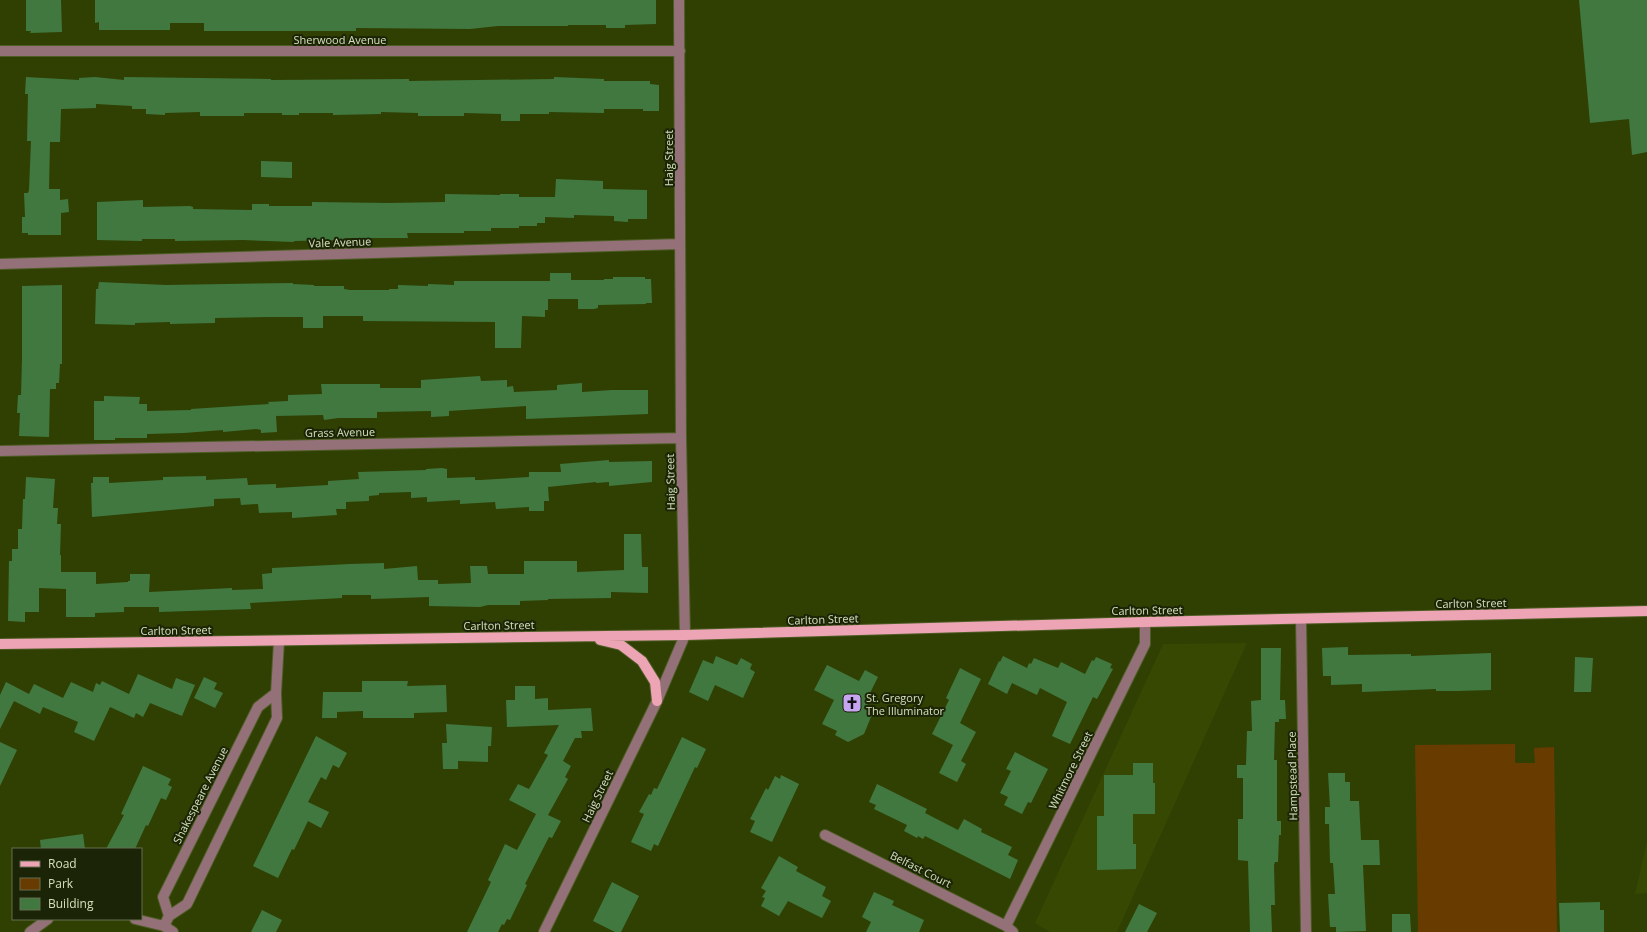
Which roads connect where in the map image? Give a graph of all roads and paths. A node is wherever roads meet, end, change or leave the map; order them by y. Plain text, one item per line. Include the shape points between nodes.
1 (679, 0) edge
2 (0, 51) edge
3 (680, 51) junction
4 (680, 244) junction
5 (0, 264) edge
6 (681, 438) junction
7 (0, 451) edge
8 (1647, 611) edge
9 (1300, 619) junction
10 (1145, 622) junction
11 (685, 635) junction
12 (582, 636) junction
13 (279, 641) junction
14 (0, 644) edge
15 (276, 693) junction
16 (657, 701) junction
17 (825, 834) dead end
18 (169, 916) junction
19 (47, 920) edge
20 (139, 920) edge
21 (164, 926) junction
22 (1009, 929) edge
23 (30, 932) edge
24 (173, 932) edge
25 (544, 932) edge
26 (1306, 932) edge

1 - 3 street, Haig Street
2 - 3 street, Sherwood Avenue
3 - 4 street, Haig Street
4 - 5 street, Vale Avenue
4 - 6 street, Haig Street
6 - 7 street, Grass Avenue
6 - 11 street, Haig Street
8 - 9 main road, Carlton Street
9 - 10 main road, Carlton Street
9 - 26 street, Hampstead Place
10 - 11 main road, Carlton Street
10 - 22 street, Whitmore Street via 1145,644
11 - 12 main road, Carlton Street
11 - 16 street, Haig Street
12 - 13 main road, Carlton Street
12 - 16 main road via 621,645 642,661 655,682
13 - 14 main road, Carlton Street
13 - 15 street
15 - 18 street via 277,718 187,904
15 - 18 street, Shakespeare Avenue via 258,707 163,897
16 - 25 street, Haig Street
17 - 22 street, Belfast Court
18 - 21 street
19 - 23 street
20 - 21 street
21 - 24 street

